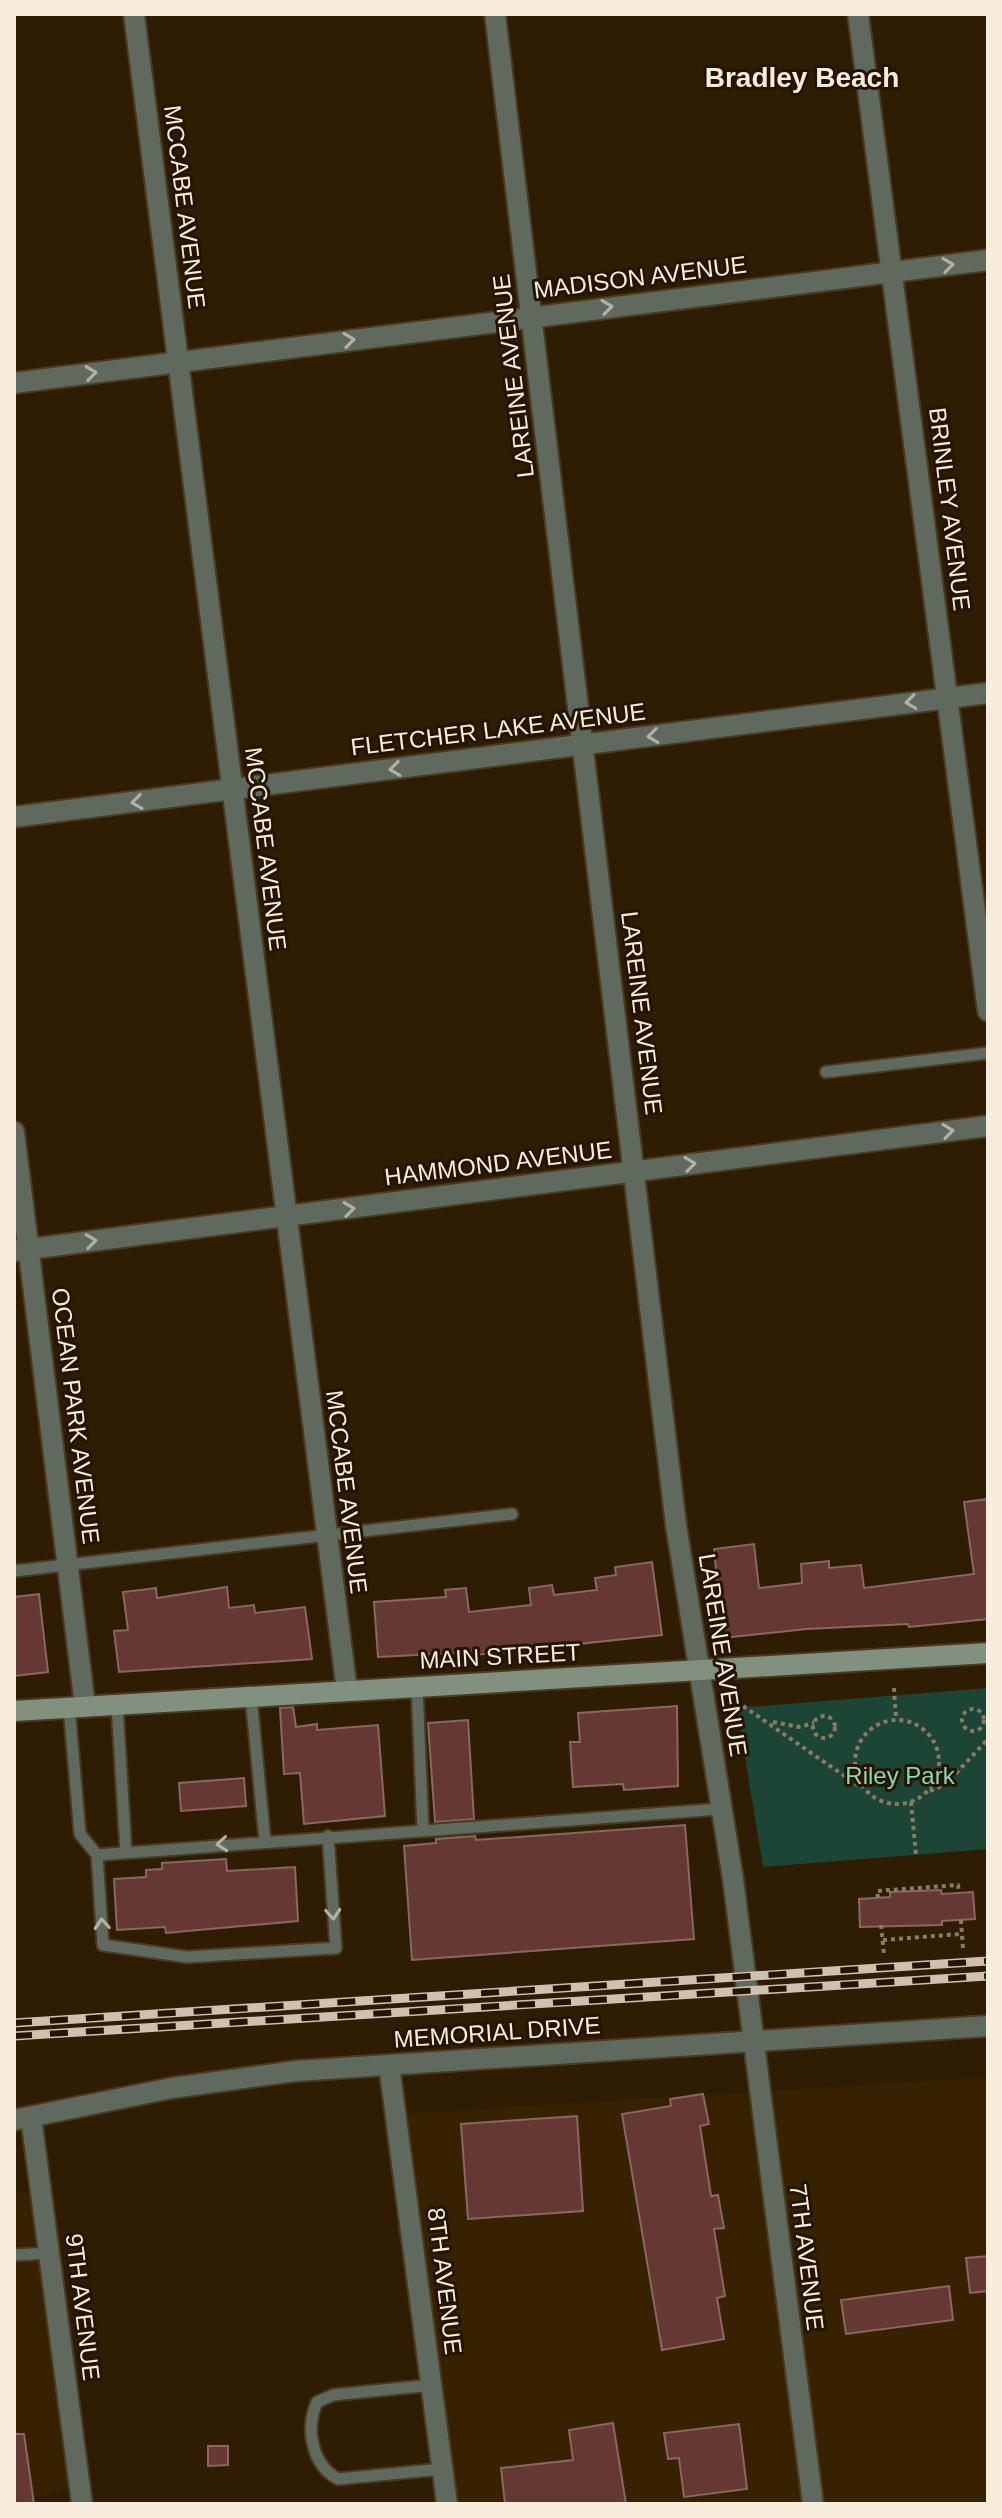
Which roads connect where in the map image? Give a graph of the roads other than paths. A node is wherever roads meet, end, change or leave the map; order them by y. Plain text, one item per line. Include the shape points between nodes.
1 (134, 14) edge
2 (495, 14) edge
3 (858, 14) edge
4 (988, 260) edge
5 (894, 271) junction
6 (533, 317) junction
7 (178, 362) junction
8 (14, 383) edge
9 (988, 693) edge
10 (948, 697) junction
11 (582, 745) junction
12 (232, 791) junction
13 (14, 817) edge
14 (988, 1011) edge
15 (988, 1053) edge
16 (826, 1072) dead end
17 (988, 1126) edge
18 (14, 1132) edge
19 (636, 1171) junction
20 (286, 1217) junction
21 (21, 1250) edge
22 (512, 1514) dead end
23 (326, 1536) junction
24 (69, 1565) junction
25 (14, 1571) edge
26 (988, 1653) edge
27 (699, 1671) junction
28 (417, 1687) junction
29 (347, 1691) junction
30 (251, 1697) junction
31 (117, 1705) junction
32 (77, 1707) junction
33 (14, 1711) edge
34 (720, 1809) junction
35 (423, 1830) junction
36 (328, 1836) junction
37 (265, 1841) junction
38 (126, 1852) junction
39 (97, 1855) junction
40 (750, 2017) joint
41 (988, 2026) edge
42 (754, 2041) junction
43 (389, 2065) junction
44 (22, 2118) edge
45 (50, 2253) junction
46 (14, 2255) edge
47 (432, 2385) junction
48 (442, 2469) junction
49 (82, 2504) edge
50 (447, 2504) edge
51 (813, 2504) edge

1 - 7 street, MCCABE AVENUE
2 - 6 street, LAREINE AVENUE
3 - 5 street, BRINLEY AVENUE
5 -> 4 street, MADISON AVENUE
6 -> 5 street, MADISON AVENUE
5 - 10 street, BRINLEY AVENUE
7 -> 6 street, MADISON AVENUE
6 - 11 street, LAREINE AVENUE
8 -> 7 street, MADISON AVENUE
7 - 12 street, MCCABE AVENUE
9 - 10 street, FLETCHER LAKE AVENUE
10 -> 11 street, FLETCHER LAKE AVENUE
10 - 14 street, BRINLEY AVENUE
11 -> 12 street, FLETCHER LAKE AVENUE
11 - 19 street, LAREINE AVENUE
12 -> 13 street, FLETCHER LAKE AVENUE
12 - 20 street, MCCABE AVENUE
15 - 16 lane
19 -> 17 street, HAMMOND AVENUE
18 - 21 street, OCEAN PARK AVENUE
20 -> 19 street, HAMMOND AVENUE
19 - 27 street, LAREINE AVENUE via 676,1525
21 -> 20 street, HAMMOND AVENUE
20 - 23 street, MCCABE AVENUE
21 - 24 street, OCEAN PARK AVENUE
22 - 23 lane
23 - 24 lane
23 - 29 street, MCCABE AVENUE
24 - 25 lane
24 - 32 street, OCEAN PARK AVENUE
26 - 27 main road, MAIN STREET
27 - 28 main road, MAIN STREET
27 - 34 street, LAREINE AVENUE
28 - 29 main road, MAIN STREET
28 - 35 lane
29 - 30 main road, MAIN STREET
30 - 31 main road, MAIN STREET
30 - 37 lane
31 - 32 main road, MAIN STREET
31 - 38 lane
32 - 33 main road, MAIN STREET
32 - 39 lane via 80,1834
34 - 35 lane
34 - 40 street, LAREINE AVENUE
35 - 36 lane
36 - 37 lane
36 -> 39 lane via 336,1948 187,1957 103,1945
37 -> 38 lane
38 - 39 lane
40 - 42 street, 7TH AVENUE
41 - 42 street, MEMORIAL DRIVE
42 - 43 street, MEMORIAL DRIVE
42 - 51 street, 7TH AVENUE
43 - 44 street, MEMORIAL DRIVE via 219,2080
43 - 47 street, 8TH AVENUE
44 - 45 street, 9TH AVENUE
45 - 46 lane
45 - 49 street, 9TH AVENUE
47 - 48 street, 8TH AVENUE
47 - 48 lane via 333,2395 317,2402 311,2415 315,2455 325,2472 338,2479
48 - 50 street, 8TH AVENUE

